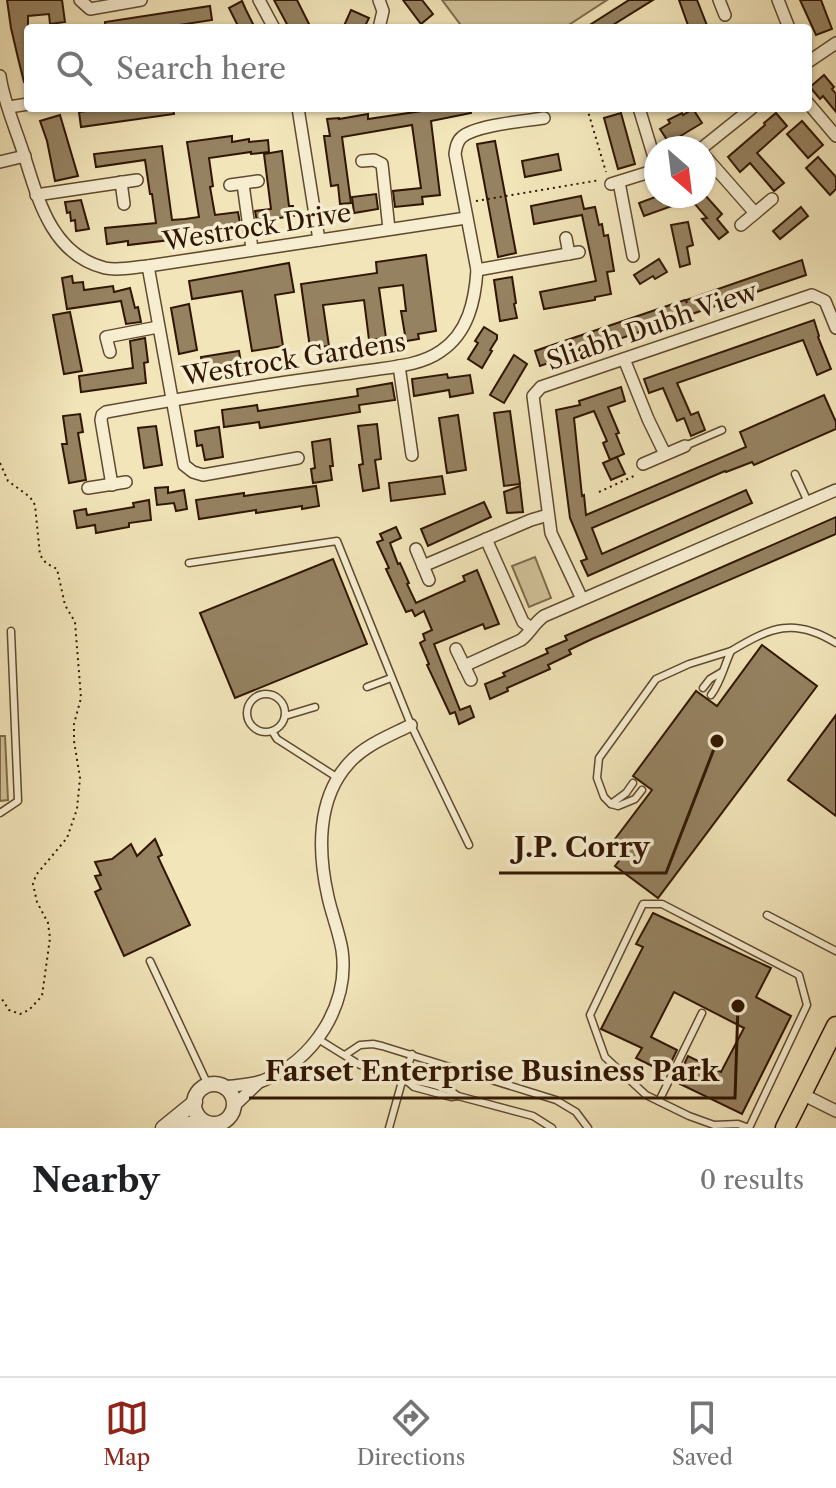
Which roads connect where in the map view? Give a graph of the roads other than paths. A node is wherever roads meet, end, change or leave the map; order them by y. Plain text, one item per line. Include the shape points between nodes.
1 (80, 0) edge
2 (141, 0) edge
3 (259, 0) edge
4 (379, 0) edge
5 (719, 0) edge
6 (778, 0) edge
7 (725, 15) dead end
8 (272, 24) edge
9 (380, 24) edge
10 (787, 24) edge
11 (836, 43) edge
12 (812, 59) edge
13 (0, 76) edge
14 (24, 105) edge
15 (9, 107) junction
16 (812, 108) edge
17 (299, 112) edge
18 (640, 112) edge
19 (747, 112) edge
20 (544, 118) dead end
21 (648, 136) edge
22 (836, 136) edge
23 (716, 137) edge
24 (25, 156) junction
25 (362, 161) dead end
26 (0, 162) edge
27 (716, 169) edge
28 (644, 172) edge
29 (137, 180) dead end
30 (258, 181) dead end
31 (121, 182) junction
32 (36, 195) junction
33 (772, 199) dead end
34 (124, 204) dead end
35 (755, 213) junction
36 (466, 218) junction
37 (741, 225) dead end
38 (389, 229) junction
39 (566, 238) dead end
40 (319, 240) junction
41 (252, 249) junction
42 (633, 256) dead end
43 (148, 266) junction
44 (477, 270) junction
45 (158, 327) junction
46 (836, 328) edge
47 (110, 352) dead end
48 (624, 359) junction
49 (399, 366) junction
50 (171, 401) junction
51 (722, 430) dead end
52 (685, 446) joint
53 (665, 454) junction
54 (412, 455) dead end
55 (298, 458) dead end
56 (643, 464) road end
57 (795, 474) dead end
58 (126, 482) dead end
59 (112, 485) junction
60 (88, 488) dead end
61 (836, 490) edge
62 (808, 502) junction
63 (548, 515) junction
64 (486, 539) junction
65 (416, 549) dead end
66 (189, 563) dead end
67 (423, 566) junction
68 (429, 580) dead end
69 (582, 599) junction
70 (531, 628) junction
71 (11, 631) dead end
72 (836, 643) edge
73 (456, 649) dead end
74 (731, 651) junction
75 (464, 666) junction
76 (722, 672) junction
77 (391, 678) junction
78 (471, 680) dead end
79 (367, 687) dead end
80 (703, 688) dead end
81 (711, 695) dead end
82 (315, 707) dead end
83 (285, 716) junction
84 (411, 725) junction
85 (272, 731) junction
86 (338, 778) junction
87 (633, 783) dead end
88 (642, 790) dead end
89 (611, 804) junction
90 (0, 813) edge
91 (469, 845) dead end
92 (767, 915) dead end
93 (836, 951) edge
94 (150, 961) dead end
95 (702, 1013) dead end
96 (836, 1026) edge
97 (318, 1039) junction
98 (412, 1054) junction
99 (345, 1055) junction
100 (404, 1081) junction
101 (260, 1082) junction
102 (208, 1085) junction
103 (225, 1087) junction
104 (802, 1094) junction
105 (659, 1101) junction
106 (195, 1102) junction
107 (836, 1111) edge
108 (231, 1118) edge
109 (210, 1125) edge
110 (550, 1127) edge
111 (166, 1128) edge
112 (389, 1128) edge
113 (588, 1128) edge
114 (749, 1128) edge
115 (785, 1128) edge

1 - 2 street via 90,9
3 - 8 street
4 - 9 street
5 - 7 street
6 - 10 street
11 - 12 street
13 - 15 street
14 - 15 street
15 - 24 street
16 - 22 street
17 - 40 street
18 - 21 street
19 - 23 street
20 - 36 street, Westrock Gardens via 473,130 460,138 455,154
24 - 26 street
24 - 32 street
25 - 38 street via 382,164
27 - 35 street
28 - 42 street via 612,179
29 - 31 street
30 - 41 street via 236,185
31 - 32 street
31 - 34 street
32 - 43 street, Westrock Drive via 48,223 73,252 106,268
33 - 35 street
35 - 37 street
36 - 38 street, Westrock Drive
36 - 44 street, Westrock Gardens
38 - 40 street, Westrock Drive
39 - 44 street via 574,253
40 - 41 street, Westrock Drive
41 - 43 street, Westrock Drive
43 - 45 street
44 - 49 street, Westrock Gardens via 468,318 457,337 441,352
45 - 47 street via 106,337
45 - 50 street
46 - 48 street, Sliabh Dubh View via 825,301 812,295
48 - 53 street
48 - 63 street, Sliabh Dubh View via 541,387 533,396
49 - 50 street, Westrock Gardens
49 - 54 street
50 - 55 street via 184,465 193,472 203,475
50 - 59 street, Westrock Gardens via 102,415
51 - 52 lane
52 - 53 street
53 - 56 street
57 - 62 lane
58 - 59 street
59 - 60 street
61 - 62 street
62 - 69 street
63 - 64 street
63 - 69 street, Sliabh Dubh View
64 - 67 street
64 - 70 street via 523,622
65 - 67 street
66 - 77 lane via 337,541
67 - 68 street
69 - 70 street
70 - 75 street via 521,640
71 - 90 lane via 18,801
72 - 74 lane via 800,627 757,635
73 - 75 street
74 - 76 lane
74 - 89 lane via 656,679 599,758 597,778
75 - 78 street
76 - 80 lane
76 - 81 lane
77 - 79 lane
77 - 84 lane
82 - 83 lane
83 - 85 lane
83 - 85 lane via 277,697 261,694 252,700 247,716 252,726
84 - 86 street via 369,746
84 - 91 lane
85 - 86 lane
86 - 97 street via 322,828 322,860 342,951 342,983
87 - 89 lane
88 - 89 lane via 635,799
92 - 93 lane
94 - 102 lane
95 - 105 lane
96 - 104 highway
97 - 99 lane
97 - 101 street via 282,1072
98 - 99 lane via 373,1044
98 - 100 lane
98 - 113 lane via 556,1100 576,1112
99 - 100 lane
100 - 110 lane via 533,1116
100 - 112 lane
101 - 103 street
101 - 108 street
102 - 103 street
102 - 106 street
103 - 108 street via 232,1093
104 - 107 street
104 - 115 highway
105 - 114 lane via 714,1125
105 - 114 lane via 605,1057 590,1015 643,904 662,904 799,975 807,1005
106 - 109 street via 197,1115
106 - 111 street
108 - 109 street
109 - 111 street

